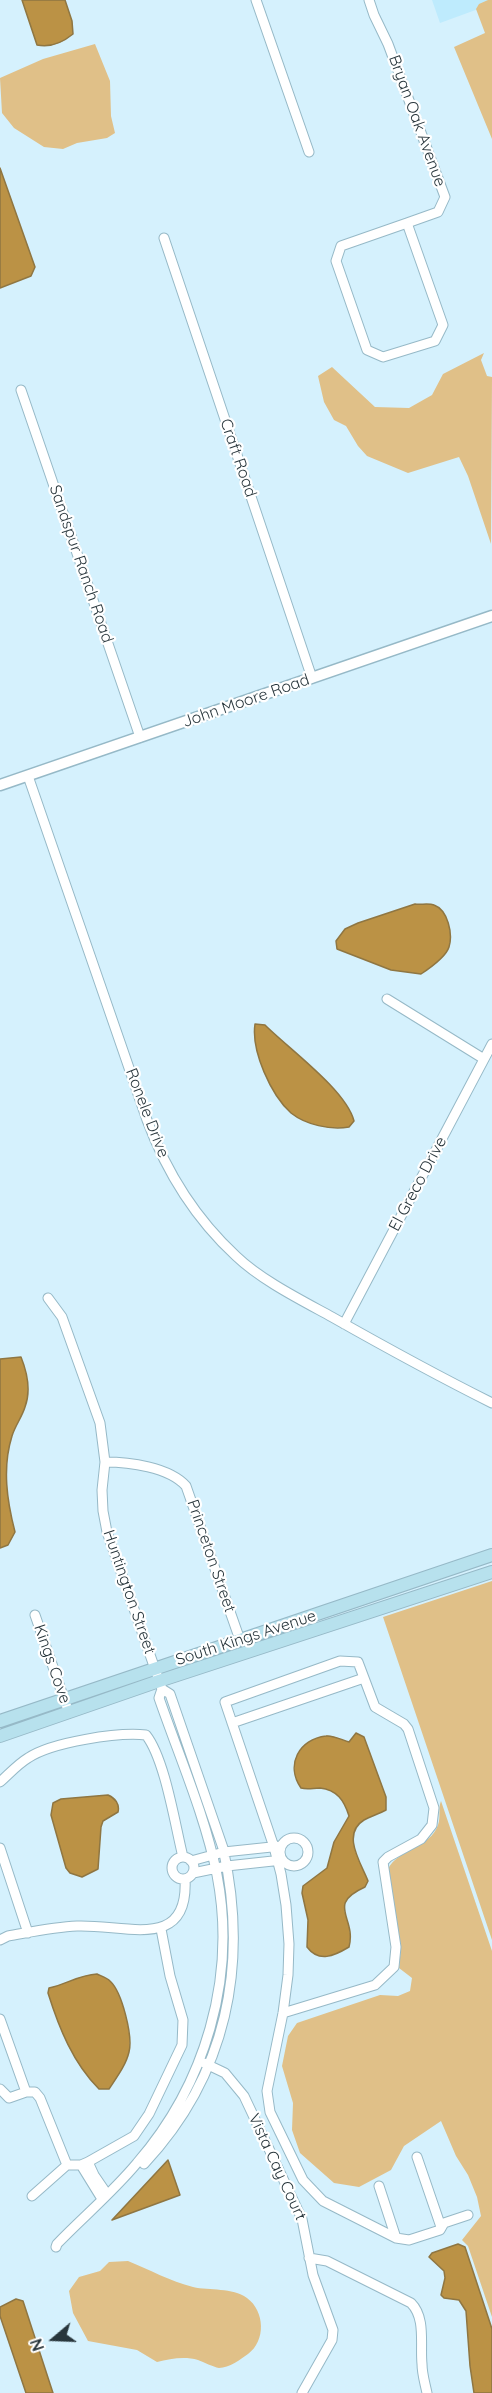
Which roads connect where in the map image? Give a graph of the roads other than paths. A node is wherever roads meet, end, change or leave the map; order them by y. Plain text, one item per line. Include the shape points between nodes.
1 (256, 0) edge
2 (369, 0) edge
3 (309, 152) dead end
4 (407, 223) junction
5 (164, 238) dead end
6 (21, 390) dead end
7 (492, 616) edge
8 (312, 678) junction
9 (140, 737) junction
10 (28, 776) junction
11 (0, 785) edge
12 (387, 999) dead end
13 (492, 1044) edge
14 (484, 1059) junction
15 (48, 1298) dead end
16 (344, 1324) junction
17 (492, 1403) edge
18 (105, 1462) junction
19 (492, 1555) edge
20 (492, 1572) edge
21 (35, 1615) dead end
22 (240, 1640) junction
23 (155, 1668) junction
24 (364, 1678) junction
25 (161, 1685) junction
26 (64, 1699) junction
27 (69, 1713) junction
28 (0, 1720) edge
29 (232, 1723) junction
30 (0, 1736) edge
31 (0, 1782) edge
32 (277, 1847) junction
33 (0, 1848) edge
34 (224, 1852) junction
35 (212, 1855) junction
36 (187, 1859) junction
37 (280, 1861) junction
38 (227, 1866) junction
39 (215, 1869) junction
40 (189, 1876) junction
41 (161, 1929) junction
42 (28, 1933) junction
43 (0, 1940) edge
44 (283, 2013) junction
45 (0, 2019) edge
46 (204, 2063) junction
47 (0, 2089) edge
48 (26, 2092) junction
49 (417, 2157) dead end
50 (85, 2163) junction
51 (67, 2165) junction
52 (379, 2186) dead end
53 (33, 2196) dead end
54 (105, 2197) junction
55 (468, 2215) dead end
56 (441, 2227) junction
57 (396, 2238) junction
58 (309, 2258) junction
59 (302, 2393) edge
60 (427, 2393) edge

1 - 3 street
2 - 4 street, Bryan Oak Avenue via 445,196 438,212
4 - 4 street, Bryan Oak Avenue via 443,326 435,341 384,357 367,350 336,261 340,246
5 - 8 street, Craft Road
6 - 9 street, Sandspur Ranch Road
7 - 8 street, John Moore Road
8 - 9 street, John Moore Road
9 - 10 street, John Moore Road
10 - 11 street, John Moore Road
10 - 16 street, Ronele Drive via 166,1165 194,1208 237,1258
12 - 14 street
13 - 14 street, El Greco Drive
14 - 16 street, El Greco Drive
15 - 18 street, Huntington Street via 62,1317 100,1423
16 - 17 street, Ronele Drive
18 - 22 street, Princeton Street via 131,1462 170,1475 186,1486
18 - 23 street, Huntington Street via 102,1490 107,1532
19 - 22 main road, South Kings Avenue
20 - 25 main road, South Kings Avenue
21 - 26 street, Kings Cove
22 - 23 main road, South Kings Avenue
23 - 25 street, Huntington Street
23 - 26 main road, South Kings Avenue
24 - 29 street
24 - 29 street via 358,1662 340,1661 225,1702
24 - 44 street via 375,1707 408,1729 434,1808 432,1826 421,1839 383,1862 396,1947 394,1967 375,1985
25 - 27 main road, South Kings Avenue
25 - 34 street via 170,1694
25 - 35 street via 159,1698
26 - 27 street, Kings Cove
26 - 28 main road, South Kings Avenue
27 - 30 main road, South Kings Avenue
29 - 32 street
31 - 36 street via 29,1757 68,1743 132,1733 146,1735 159,1760
32 - 34 street
32 - 37 street
32 - 37 street via 295,1838 306,1845 308,1854 297,1866
33 - 42 street
34 - 35 street
34 - 38 street
35 - 36 street
35 - 39 street
36 - 40 street via 194,1865
36 - 40 street via 174,1863 172,1870 175,1876
37 - 38 street
37 - 44 street via 289,1944
38 - 39 street
38 - 46 street via 233,1966 224,2023
39 - 40 street
39 - 46 street via 222,1911 222,1960
40 - 41 street via 183,1909
41 - 42 street via 77,1926
41 - 50 street via 183,2020 182,2045 149,2114 134,2136
42 - 43 street
44 - 57 street via 268,2101 303,2180 323,2201
45 - 48 street
46 - 54 street via 162,2131
46 - 54 street via 188,2107 155,2152 60,2248 56,2247
46 - 58 street, Vista Cay Court via 225,2073 244,2096 302,2219
47 - 48 street via 9,2097
48 - 51 street via 35,2092 40,2098
49 - 56 street
50 - 51 street
50 - 54 street
51 - 53 street
52 - 57 street
55 - 56 street
56 - 57 street via 409,2240
58 - 59 street, Vista Cay Court via 333,2330 332,2340
58 - 60 street via 327,2261 417,2309

